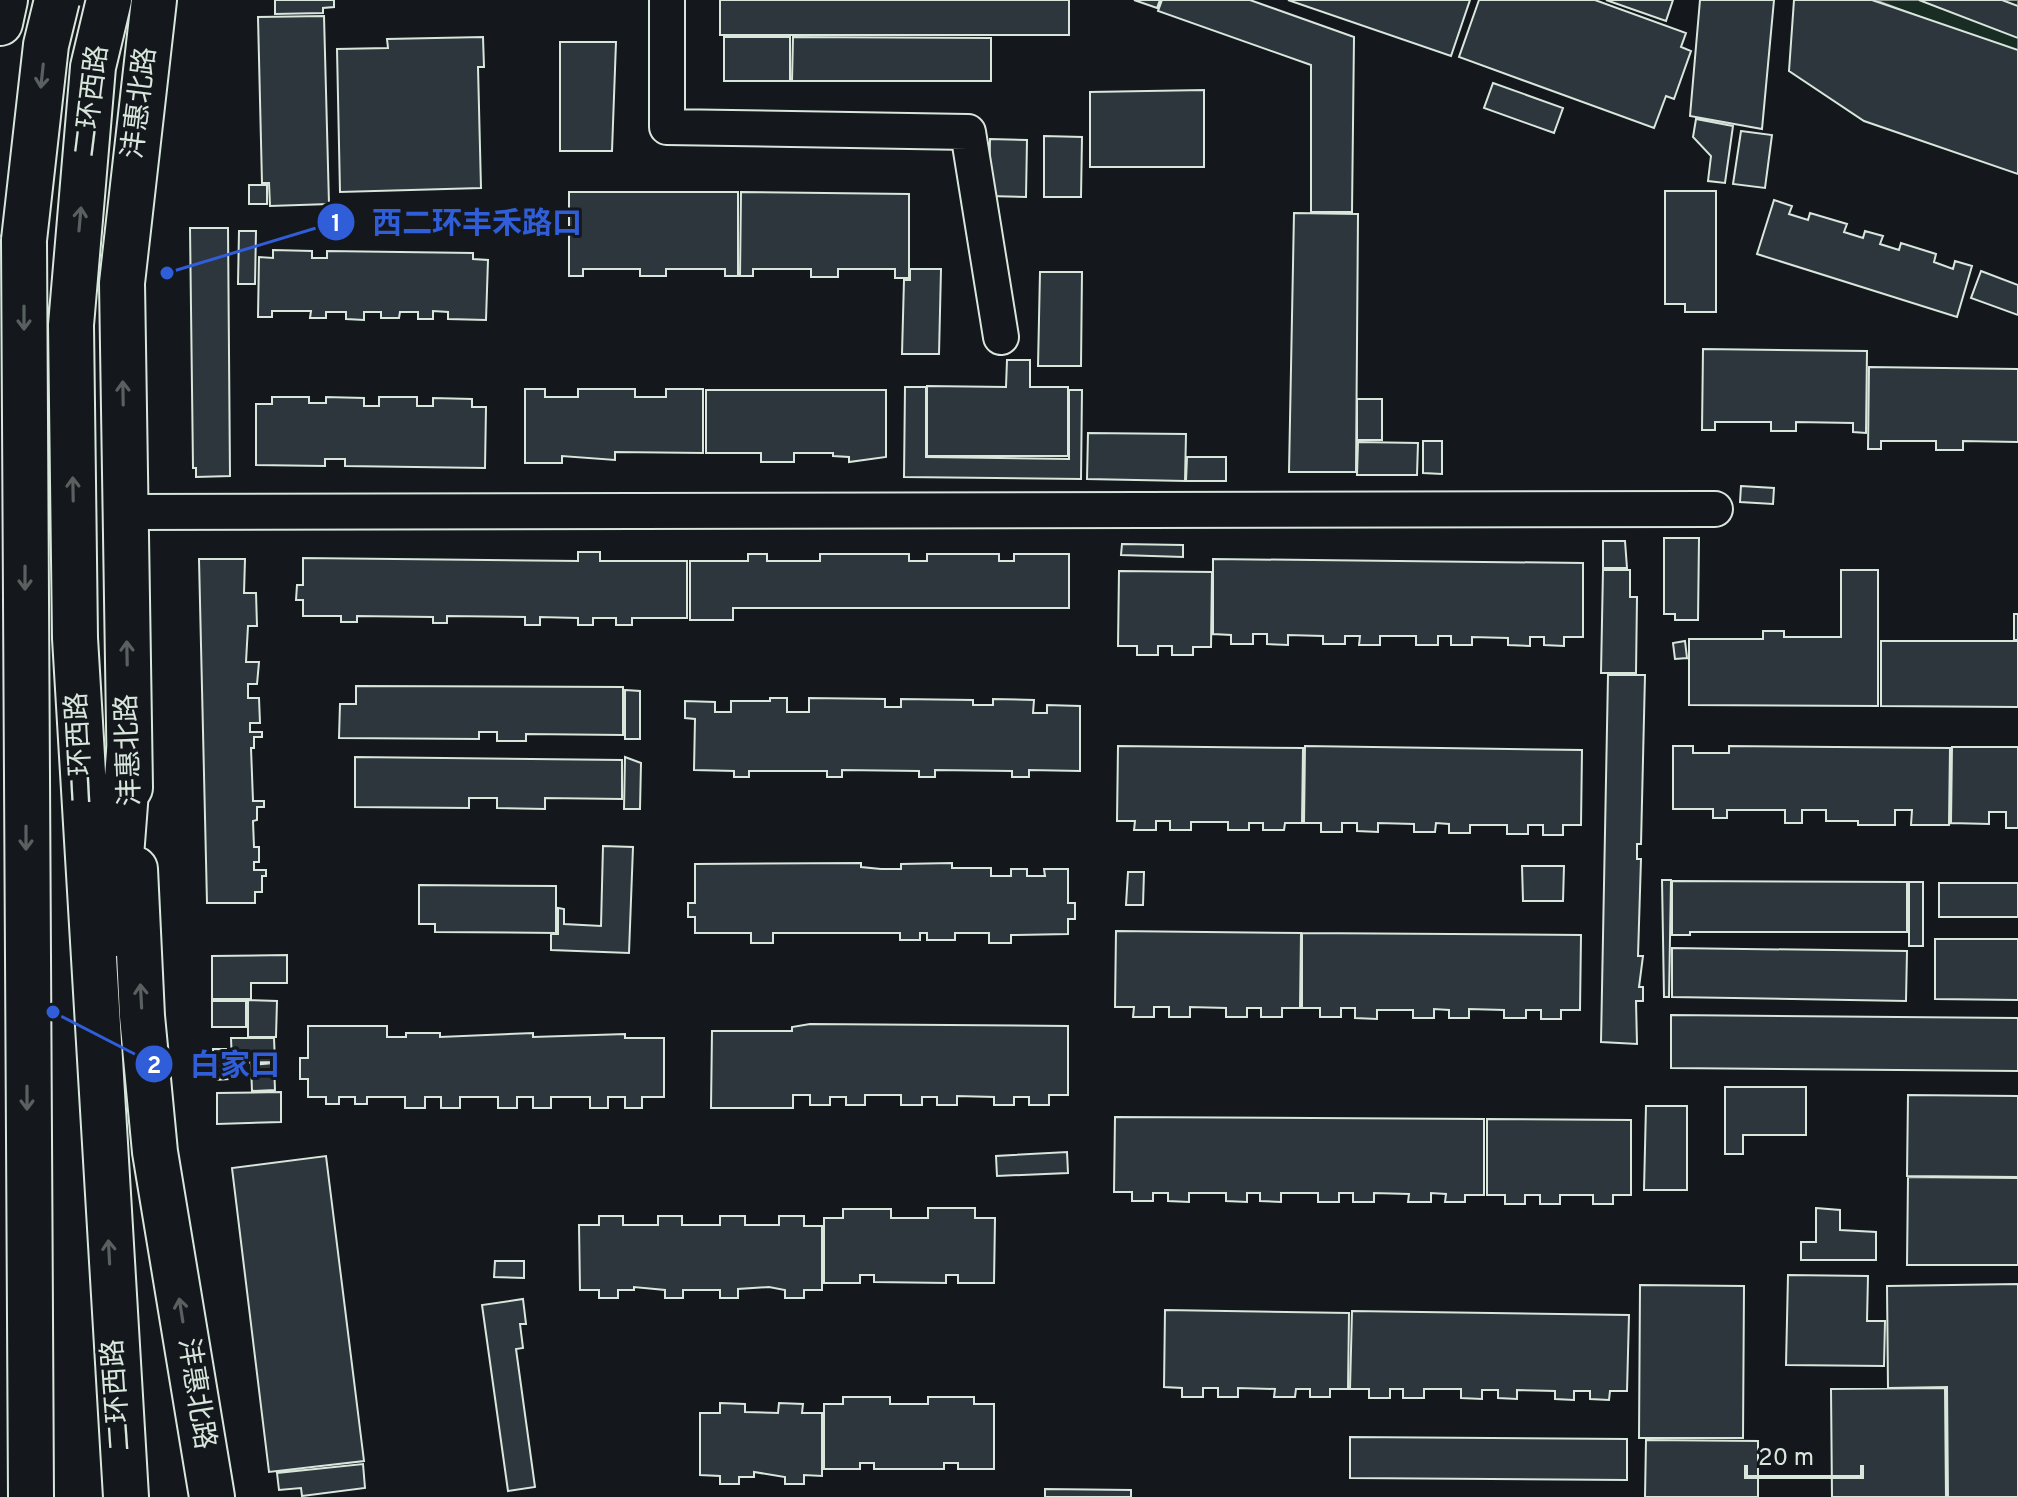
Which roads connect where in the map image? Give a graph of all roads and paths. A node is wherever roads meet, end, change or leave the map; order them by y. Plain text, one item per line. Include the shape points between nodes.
1 (5, 0) edge
2 (57, 0) edge
3 (109, 0) edge
4 (154, 0) edge
5 (667, 0) edge
6 (0, 23) edge
7 (1001, 337) dead end
8 (1715, 509) dead end
9 (125, 512) junction
10 (129, 752) junction
11 (102, 1112) junction
12 (0, 1363) edge
13 (29, 1454) junction
14 (31, 1497) edge
15 (126, 1497) edge
16 (212, 1497) edge

1 - 6 main road
2 -> 13 main road, 二环西路, bridge via 46,45 24,240
11 -> 3 main road, 二环西路 via 75,638 71,325 93,67
9 -> 4 main road, 沣惠北路 via 122,283
5 - 7 street via 667,127 968,132
8 - 9 street
10 -> 9 main road, 沣惠北路
10 - 11 main road
16 -> 10 main road, 沣惠北路 via 155,1152 142,1016
15 -> 11 main road, 二环西路
12 - 13 main road
13 - 14 main road, 二环西路

